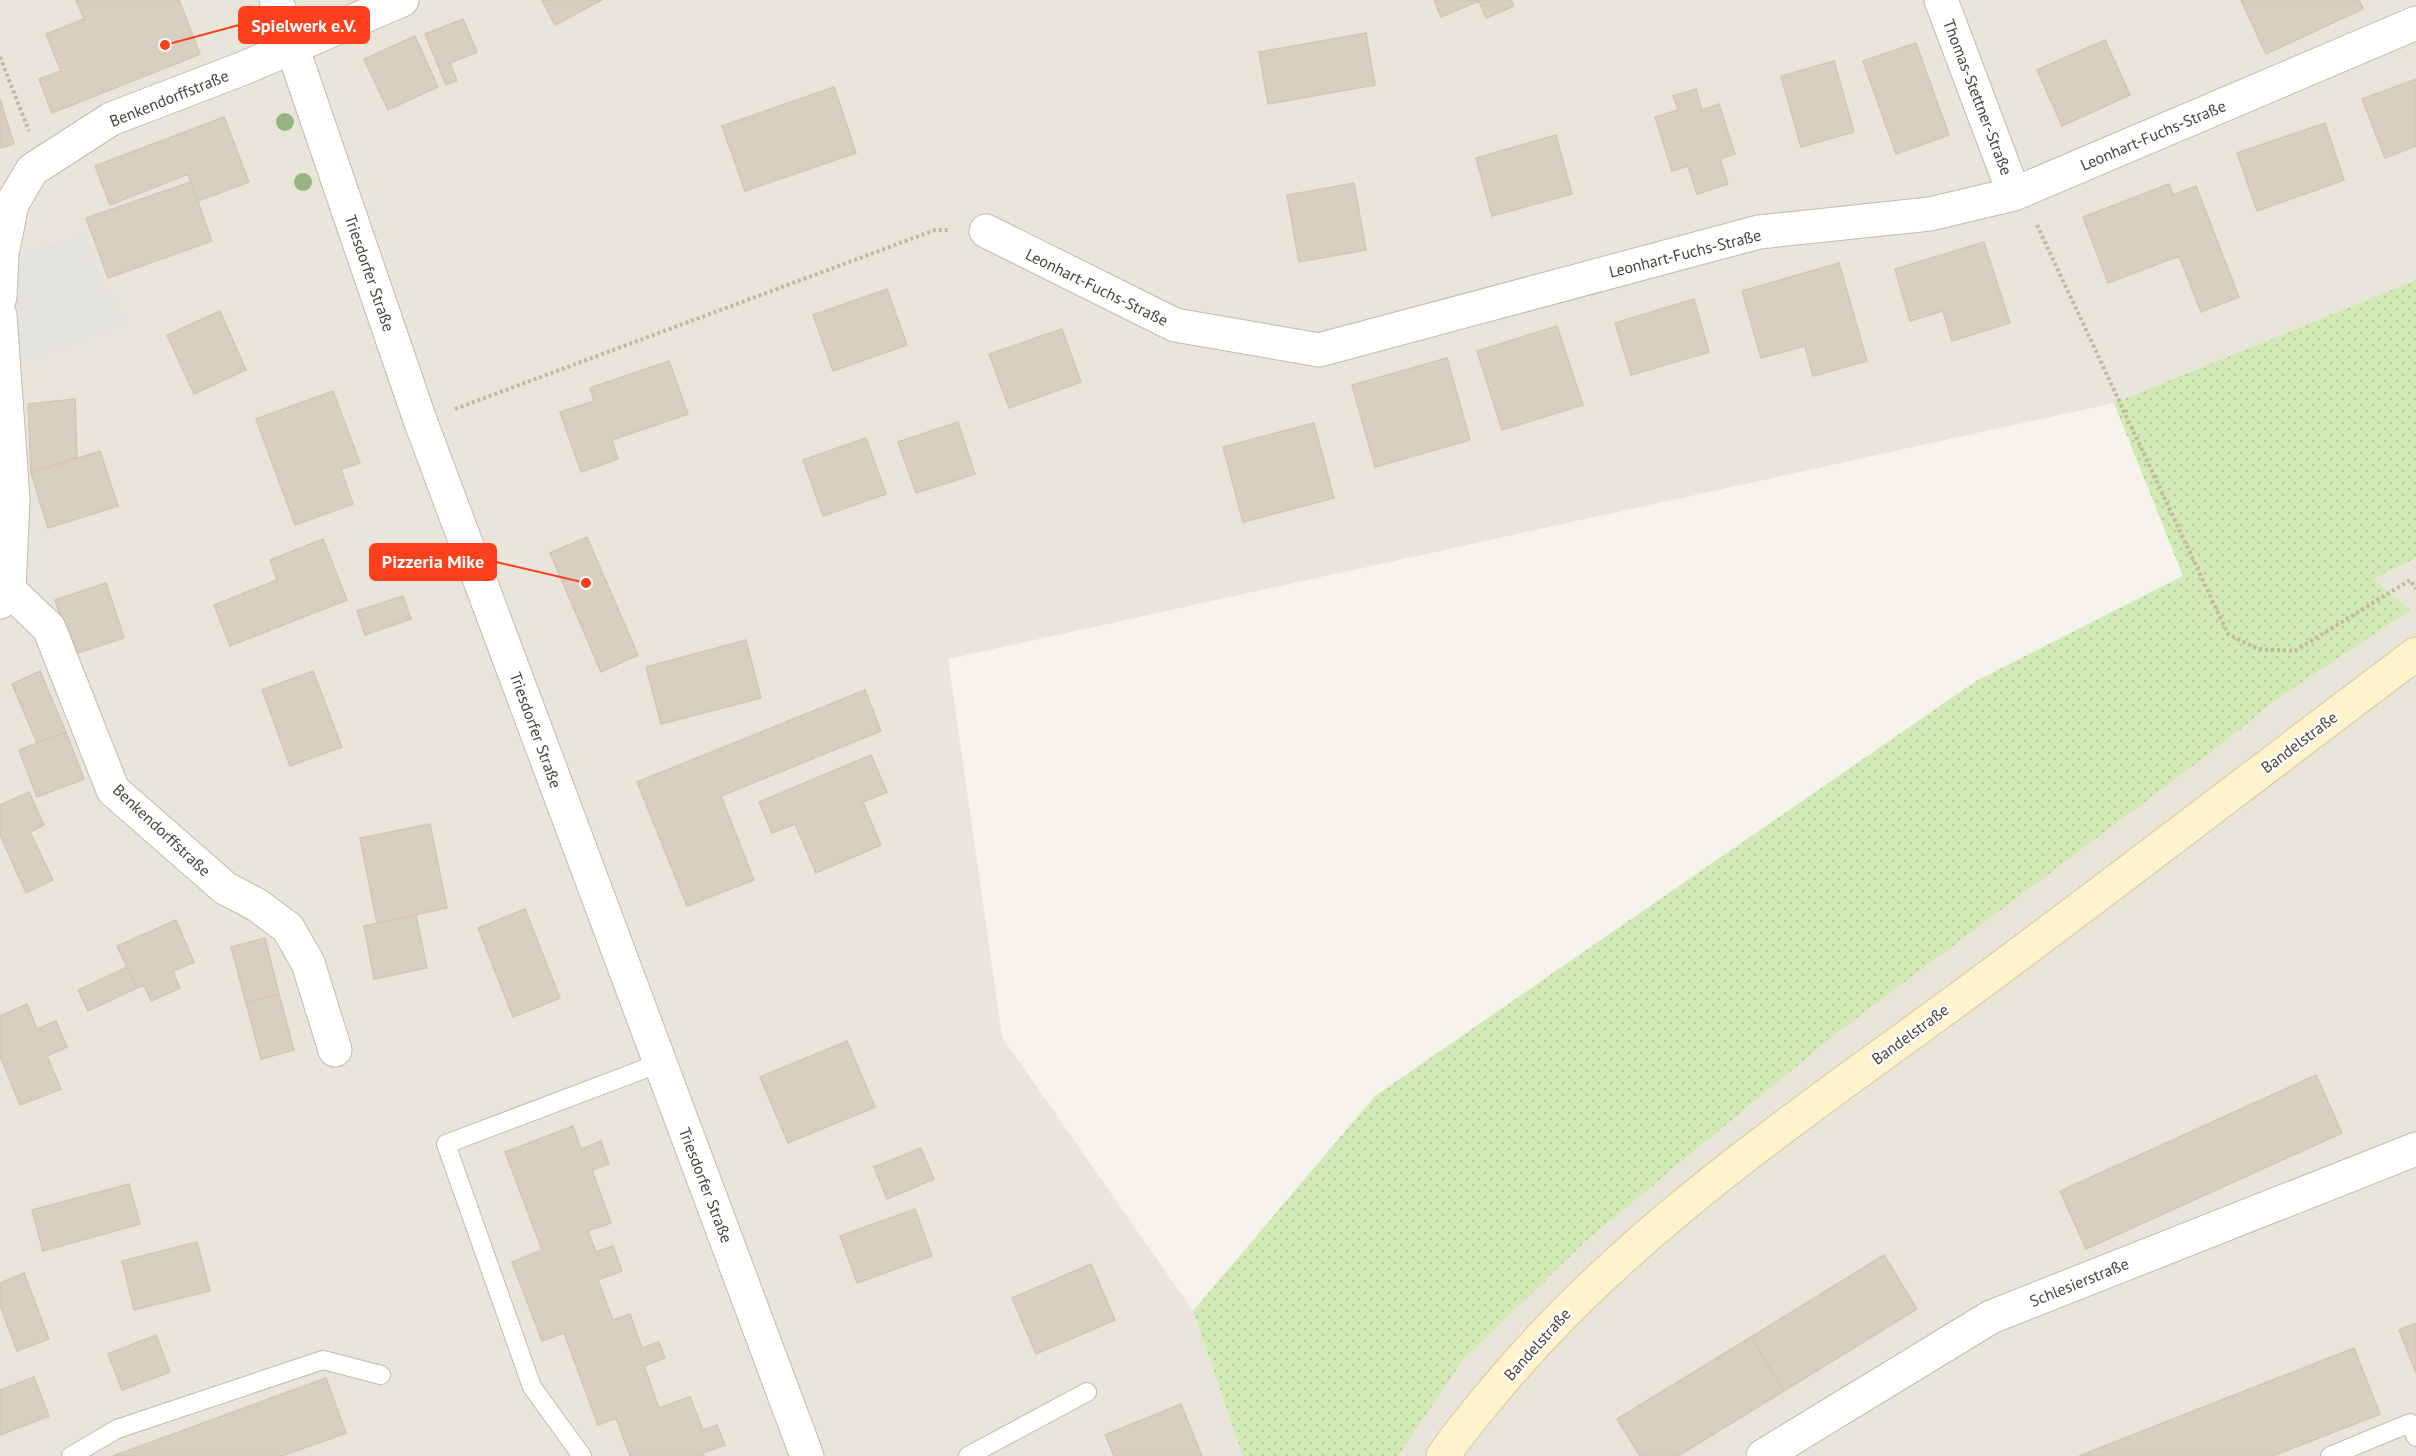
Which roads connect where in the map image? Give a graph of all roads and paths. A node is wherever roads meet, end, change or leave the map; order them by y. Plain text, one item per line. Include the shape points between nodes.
1 (276, 0) edge
2 (402, 0) edge
3 (1941, 0) edge
4 (2416, 23) edge
5 (292, 48) junction
6 (0, 57) edge
7 (32, 170) junction
8 (2018, 193) junction
9 (986, 231) joint
10 (0, 297) edge
11 (0, 315) edge
12 (420, 420) junction
13 (2416, 589) edge
14 (5, 596) edge
15 (2416, 654) edge
16 (336, 1050) dead end
17 (660, 1062) junction
18 (2416, 1149) edge
19 (381, 1375) dead end
20 (1087, 1392) dead end
21 (2416, 1437) edge
22 (71, 1456) edge
23 (582, 1456) edge
24 (807, 1456) edge
25 (968, 1456) edge
26 (1443, 1456) edge
27 (1763, 1456) edge
28 (2330, 1456) edge

1 - 5 street, Triesdorfer Straße
2 - 5 street, Benkendorffstraße
3 - 8 street, Thomas-Stettner-Straße
4 - 8 street, Leonhart-Fuchs-Straße
5 - 7 street, Benkendorffstraße via 111,119
5 - 12 street, Triesdorfer Straße
6 - 7 path via 31,136
7 - 10 street, Benkendorffstraße via 12,204 2,254
8 - 9 street, Leonhart-Fuchs-Straße via 1930,214 1759,232 1319,350 1175,326
8 - 13 path via 2228,634 2258,649 2295,651 2410,580
9 - 12 path via 935,230
11 - 14 street, Benkendorffstraße via 14,499
12 - 17 street, Triesdorfer Straße
14 - 16 street, Benkendorffstraße via 49,628 113,790 225,888 288,928 308,963
15 - 26 main road, Bandelstraße via 1810,1108 1635,1245 1522,1357
17 - 23 lane via 447,1144 532,1388
17 - 24 street, Triesdorfer Straße
18 - 27 street, Schlesierstraße via 1991,1317
19 - 22 lane via 323,1360 117,1429
20 - 25 lane
21 - 28 lane via 2410,1423

